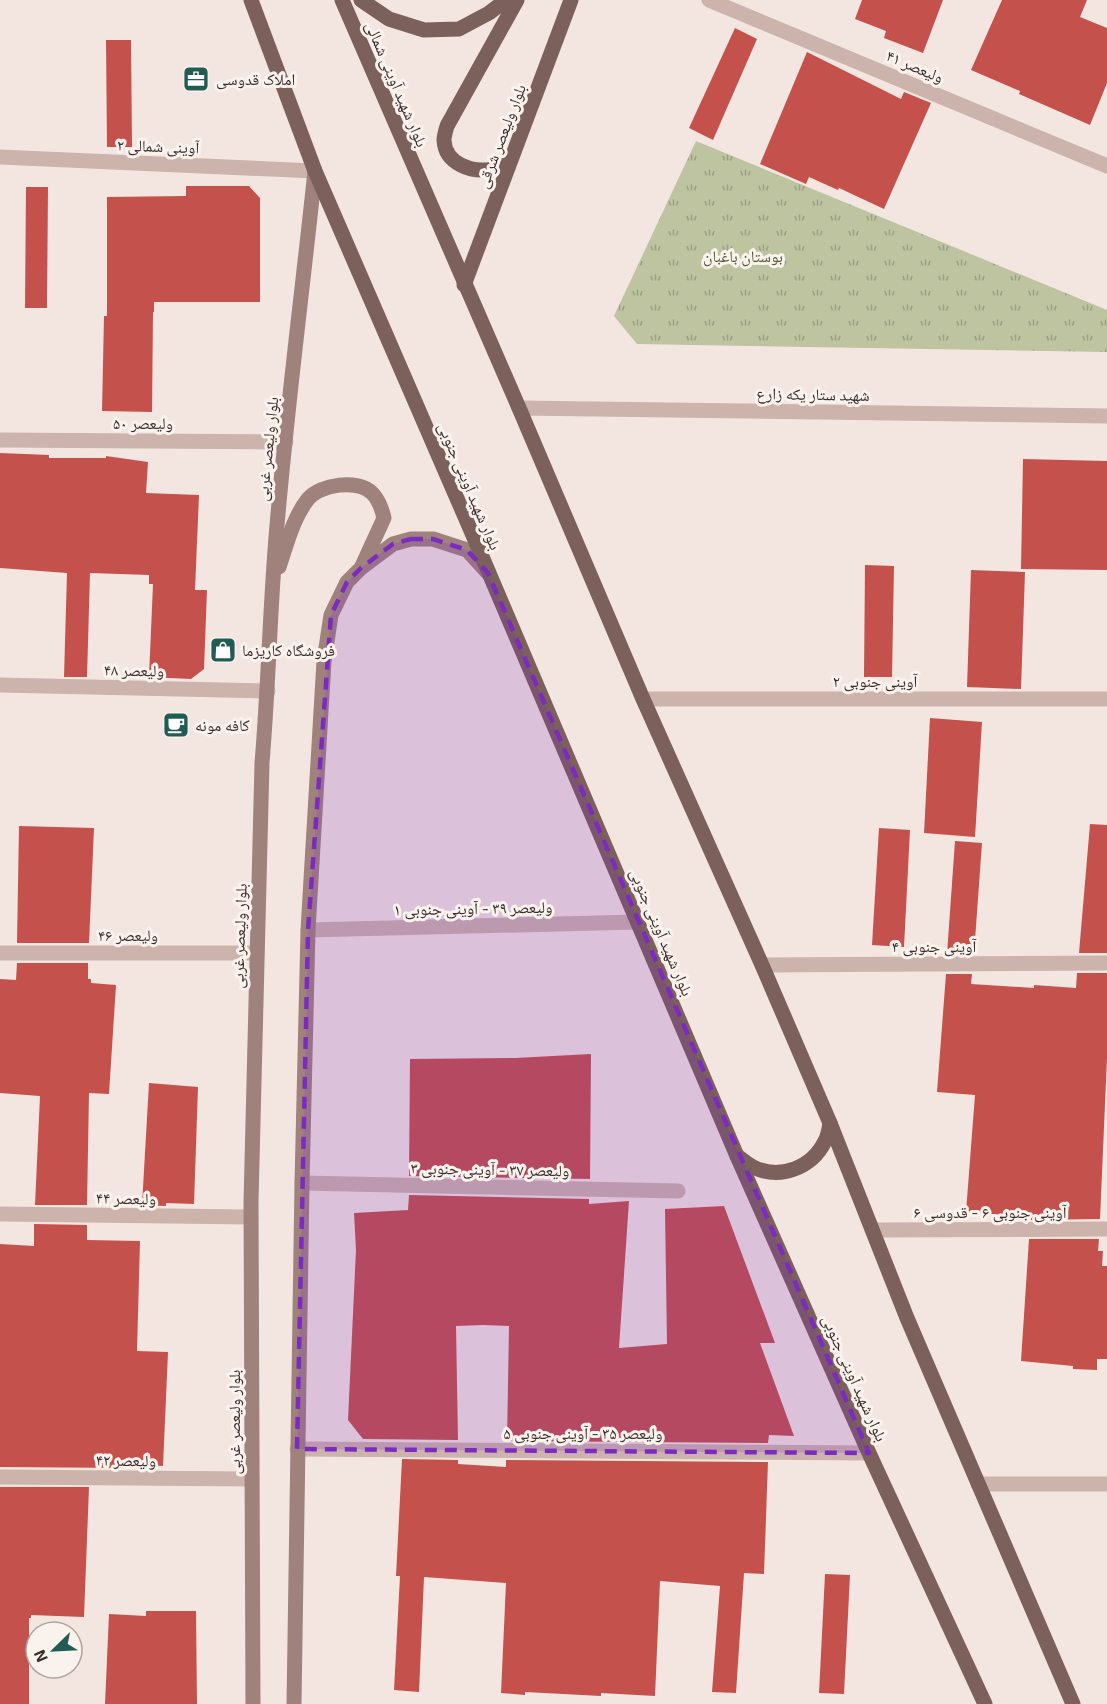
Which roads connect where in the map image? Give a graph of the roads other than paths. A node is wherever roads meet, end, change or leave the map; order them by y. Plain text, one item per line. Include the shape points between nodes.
1 (251, 0) edge
2 (342, 0) edge
3 (361, 0) edge
4 (506, 0) edge
5 (517, 0) edge
6 (571, 0) edge
7 (709, 0) edge
8 (0, 157) edge
9 (510, 161) junction
10 (1107, 166) edge
11 (315, 171) junction
12 (464, 285) junction
13 (519, 408) junction
14 (1107, 416) edge
15 (0, 440) edge
16 (286, 442) junction
17 (361, 568) junction
18 (488, 573) junction
19 (272, 585) junction
20 (0, 685) edge
21 (268, 691) junction
22 (643, 699) junction
23 (1107, 699) edge
24 (638, 922) junction
25 (308, 930) junction
26 (0, 953) edge
27 (257, 953) junction
28 (1107, 963) edge
29 (762, 964) junction
30 (830, 1123) junction
31 (737, 1155) junction
32 (302, 1183) junction
33 (678, 1191) dead end
34 (0, 1214) edge
35 (251, 1217) junction
36 (1107, 1229) edge
37 (873, 1230) junction
38 (297, 1449) junction
39 (869, 1454) junction
40 (0, 1477) edge
41 (252, 1479) junction
42 (978, 1484) junction
43 (1107, 1485) edge
44 (253, 1704) edge
45 (294, 1704) edge
46 (985, 1704) edge
47 (1073, 1704) edge

1 - 11 main road
2 - 12 main road, بلوار شهید آوینی شمالی
3 - 4 main road via 389,20 424,30 459,29
5 - 9 main road via 447,126 444,141 449,157 463,166 493,169
6 - 9 main road, بلوار ولیعصر شرقی
7 - 10 street, ولیعصر ۴۱
8 - 11 street, آوینی شمالی ۲
9 - 12 main road, بلوار ولیعصر شرقی
11 - 16 main road, بلوار ولیعصر غربی
11 - 18 main road, بلوار شهید آوینی جنوبی
12 - 13 main road
13 - 14 street, شهید ستار یکه زارع
13 - 22 main road
15 - 16 street, ولیعصر ۵۰
16 - 19 main road, بلوار ولیعصر غربی
17 - 18 main road via 393,544 433,539 466,550
17 - 19 main road via 384,518 380,504 372,492 355,484 336,486 311,496 300,511
17 - 25 main road via 347,582 331,615 324,661
18 - 24 main road, بلوار شهید آوینی جنوبی
19 - 21 main road, بلوار ولیعصر غربی
20 - 21 street, ولیعصر ۴۸
21 - 27 main road, بلوار ولیعصر غربی
22 - 23 street, آوینی جنوبی ۲
22 - 29 main road
24 - 25 street, ولیعصر ۳۹ - آوینی جنوبی ۱
24 - 31 main road, بلوار شهید آوینی جنوبی
25 - 32 main road
26 - 27 street, ولیعصر ۴۶
27 - 35 main road, بلوار ولیعصر غربی
28 - 29 street, آوینی جنوبی ۴
29 - 30 main road
30 - 31 main road via 817,1155 795,1169 768,1172
30 - 37 main road
31 - 39 main road, بلوار شهید آوینی جنوبی
32 - 33 street, ولیعصر ۳۷ - آوینی جنوبی ۳
32 - 38 main road
34 - 35 street, ولیعصر ۴۴
35 - 41 main road, بلوار ولیعصر غربی
36 - 37 street, آوینی جنوبی ۶ - قدوسی ۶
37 - 42 main road
38 - 39 street, ولیعصر ۳۵ - آوینی جنوبی ۵
38 - 45 main road
39 - 46 main road, بلوار شهید آوینی جنوبی
40 - 41 street, ولیعصر ۴۲
41 - 44 main road, بلوار ولیعصر غربی
42 - 43 street
42 - 47 main road

